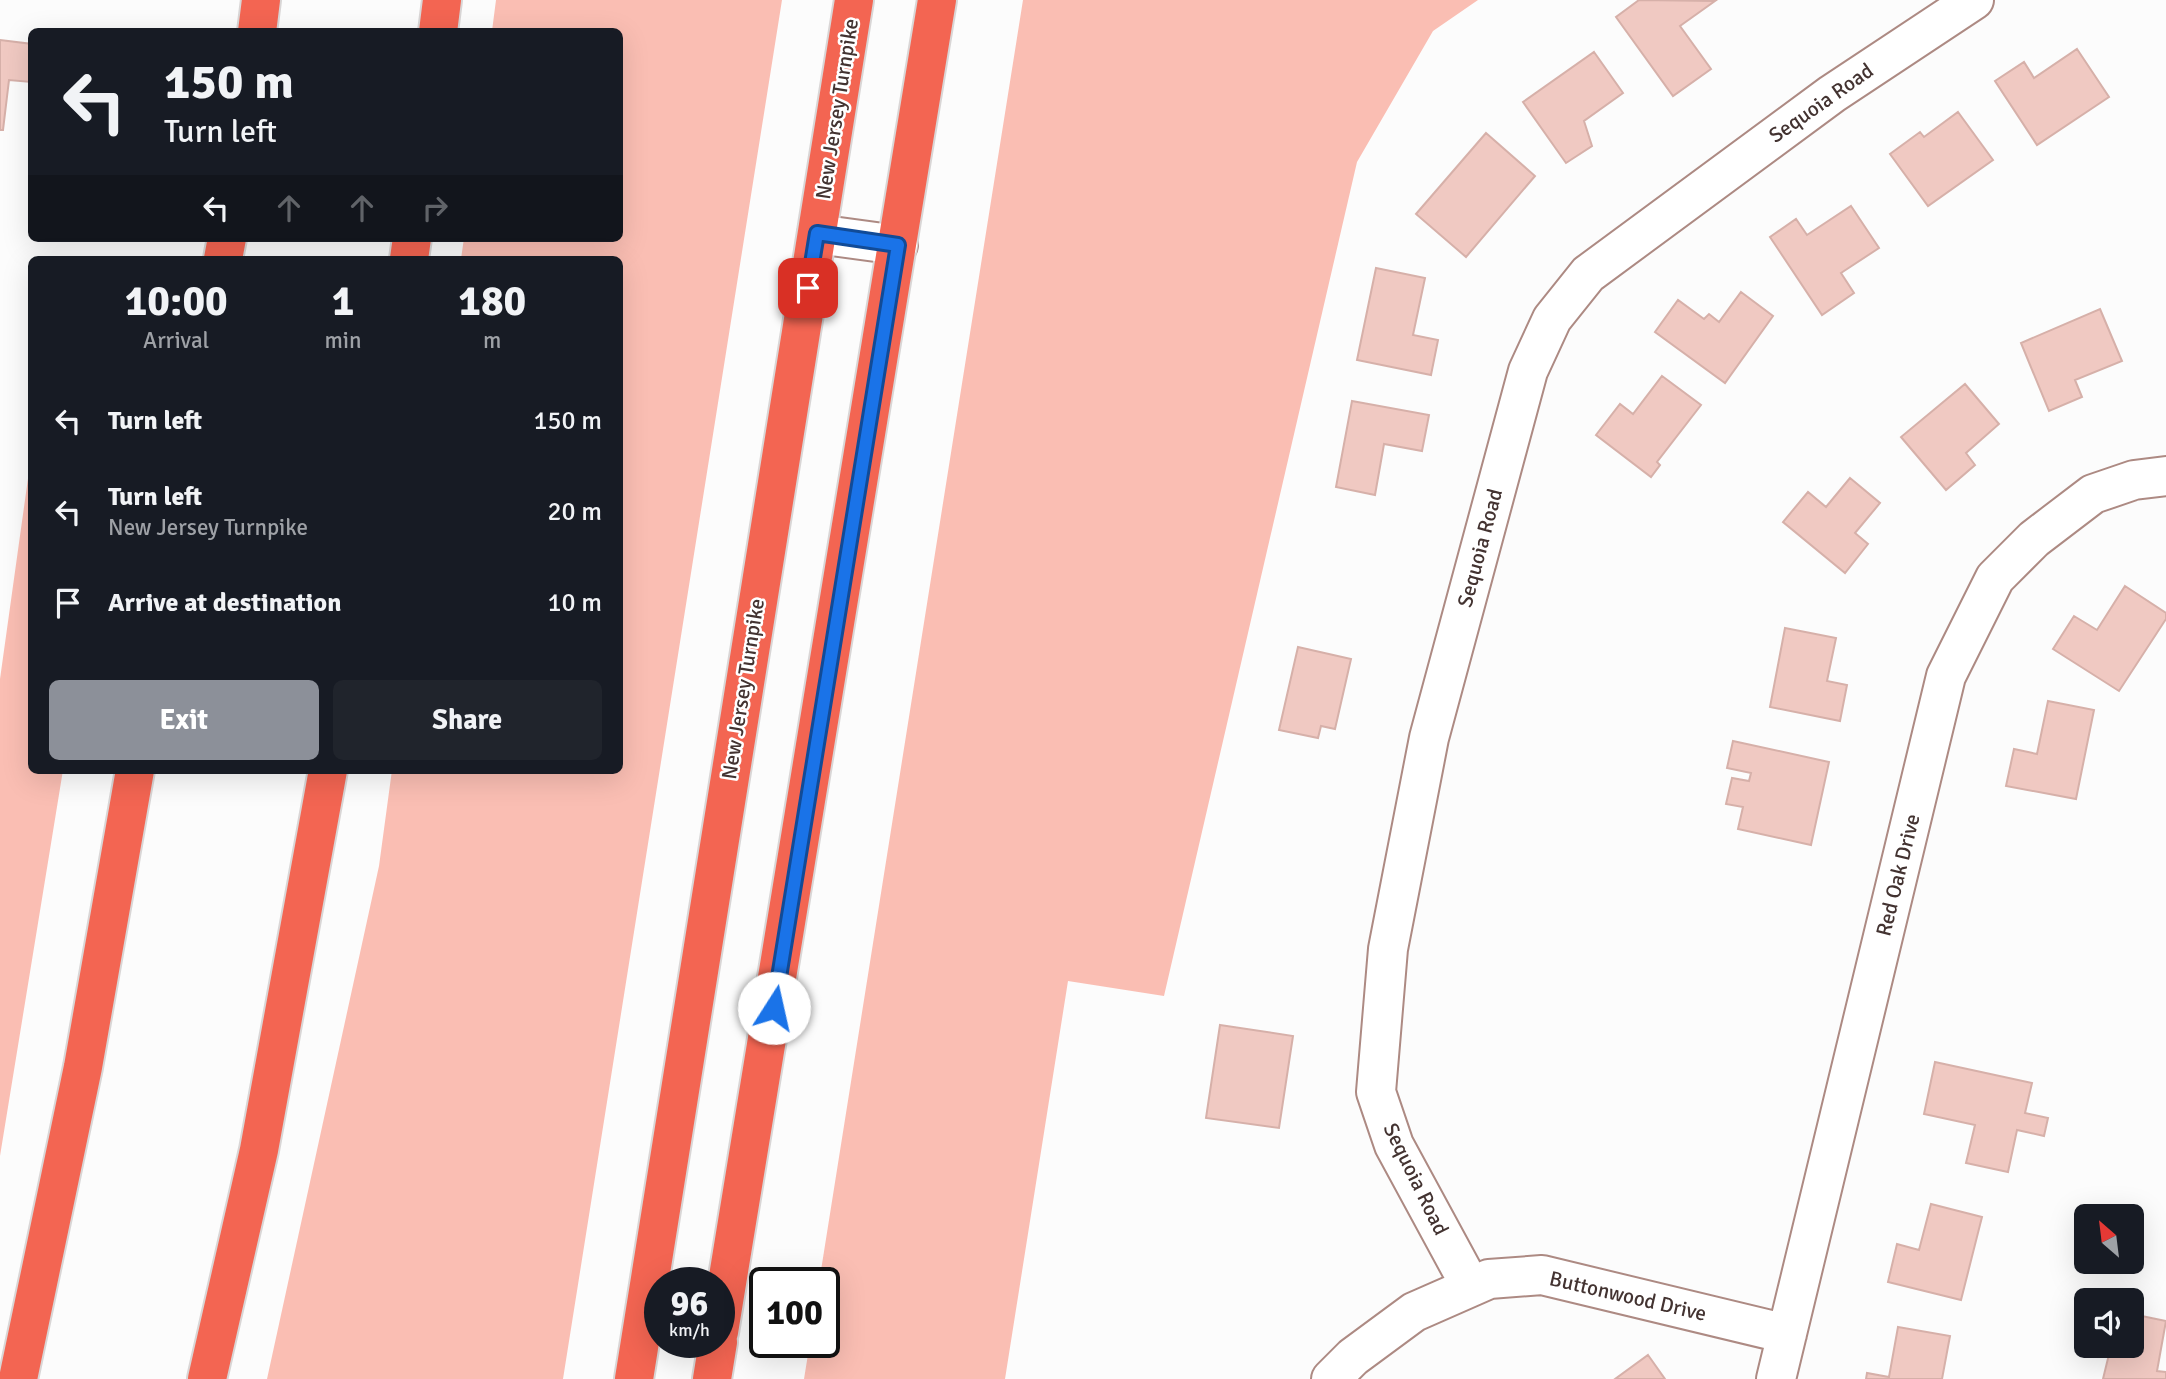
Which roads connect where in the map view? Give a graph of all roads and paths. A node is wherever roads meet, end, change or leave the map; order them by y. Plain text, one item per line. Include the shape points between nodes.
1 (261, 0) edge
2 (442, 0) edge
3 (854, 0) edge
4 (937, 0) edge
5 (1974, 0) edge
6 (258, 28) edge
7 (438, 28) edge
8 (817, 233) junction
9 (898, 245) junction
10 (2166, 476) edge
11 (134, 774) edge
12 (327, 774) edge
13 (730, 1267) edge
14 (1471, 1287) junction
15 (1787, 1334) junction
16 (715, 1358) edge
17 (18, 1379) edge
18 (207, 1379) edge
19 (634, 1379) edge
20 (712, 1379) edge
21 (1331, 1379) edge
22 (1776, 1379) edge

1 - 6 highway
2 - 7 highway
3 - 8 highway, New Jersey Turnpike
4 - 9 highway
5 - 14 street, Sequoia Road via 1832,94 1588,274 1552,319 1528,371 1429,738 1388,949 1376,1092 1394,1145
8 - 9 street
8 - 19 highway, New Jersey Turnpike
9 - 13 highway
10 - 15 street, Red Oak Drive via 2134,480 2093,494 2034,539 1995,578 1946,676
11 - 17 highway via 83,1068
12 - 18 highway via 260,1150
14 - 15 street, Buttonwood Drive via 1489,1279 1542,1275
14 - 21 street, Buttonwood Drive via 1414,1312
15 - 22 street, Red Oak Drive
16 - 20 highway

